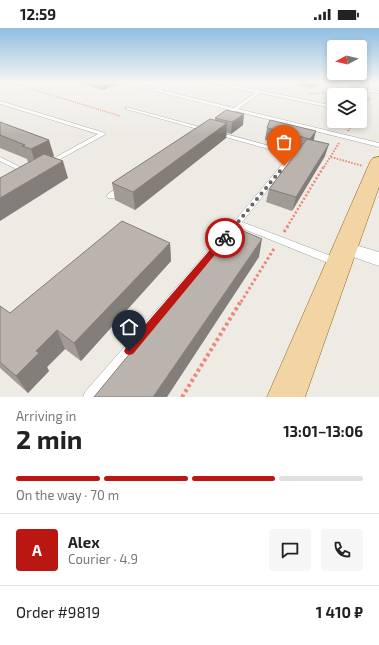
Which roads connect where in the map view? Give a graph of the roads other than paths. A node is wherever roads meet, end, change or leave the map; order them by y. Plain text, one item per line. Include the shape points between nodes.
1 (194, 100) edge
2 (247, 100) edge
3 (301, 100) edge
4 (0, 102) edge
5 (327, 105) edge
6 (128, 108) dead end
7 (234, 110) junction
8 (228, 114) edge
9 (379, 145) edge
10 (0, 159) edge
11 (42, 166) edge
12 (378, 166) edge
13 (36, 170) edge
14 (130, 183) edge
15 (111, 196) dead end
16 (237, 223) junction
17 (342, 256) junction
18 (379, 259) edge
19 (290, 396) edge
20 (90, 397) edge

1 - 7 lane
2 - 7 lane
3 - 5 lane
4 - 11 lane via 102,134
6 - 16 lane via 202,132 294,154
7 - 8 lane
7 - 9 lane
10 - 13 lane via 26,175
12 - 17 main road
14 - 15 lane
16 - 17 lane via 279,241
16 - 20 lane
17 - 18 street
17 - 19 main road

